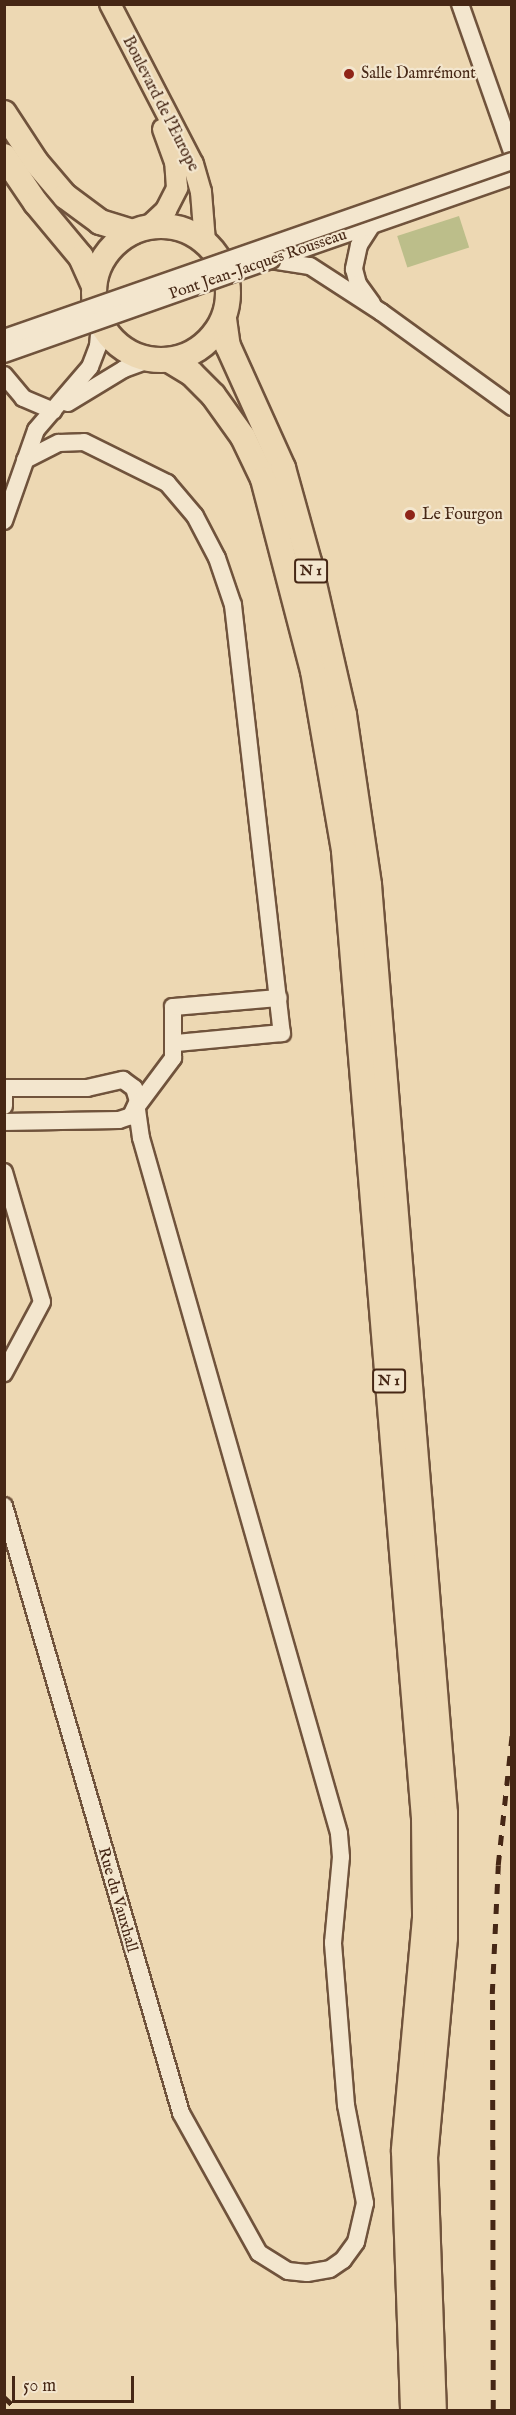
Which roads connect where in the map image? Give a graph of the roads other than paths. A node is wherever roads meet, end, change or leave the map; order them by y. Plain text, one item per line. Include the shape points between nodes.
1 (97, 4) edge
2 (110, 4) edge
3 (459, 4) edge
4 (4, 113) edge
5 (512, 152) edge
6 (4, 156) edge
7 (512, 161) edge
8 (512, 176) edge
9 (372, 225) junction
10 (140, 230) junction
11 (205, 242) junction
12 (271, 260) junction
13 (94, 286) junction
14 (381, 312) junction
15 (224, 319) junction
16 (100, 321) junction
17 (4, 338) edge
18 (4, 354) edge
19 (160, 359) junction
20 (4, 375) edge
21 (484, 384) junction
22 (512, 395) edge
23 (512, 407) edge
24 (55, 410) junction
25 (25, 460) junction
26 (4, 521) edge
27 (279, 998) junction
28 (176, 1043) junction
29 (4, 1088) edge
30 (4, 1094) edge
31 (4, 1107) edge
32 (137, 1107) junction
33 (4, 1122) edge
34 (4, 1172) edge
35 (4, 1373) edge
36 (4, 1506) edge
37 (413, 2410) edge
38 (434, 2410) edge

1 - 10 main road, Boulevard de l'Europe via 163,130 175,162 175,196 166,210
2 - 11 main road, Boulevard de l'Europe via 193,164 201,192
3 - 5 street
4 - 10 highway via 36,162 65,196 100,222
6 - 13 highway via 36,203 81,257
7 - 17 street, Pont Jean-Jacques Rousseau, bridge
8 - 9 street, Pont Jean-Jacques Rousseau
9 - 12 street, Pont Jean-Jacques Rousseau
9 - 14 street via 358,245 354,269 361,291
10 - 11 highway via 178,228
10 - 13 highway via 107,254
11 - 15 highway via 219,258 227,277
12 - 14 street via 310,266
12 - 18 street, Pont Jean-Jacques Rousseau, bridge
13 - 16 highway
14 - 21 street
15 - 19 highway via 199,348
15 - 38 highway, N 1 via 228,346 286,479 316,591 350,746 369,885 445,1813 445,1938 425,2157
16 - 19 highway via 121,347
16 - 24 street via 98,346 90,367
19 - 24 street via 124,369
19 - 37 highway, N 1 via 198,379 230,416 263,479 310,657 344,851 424,1818 423,1941 404,2151
20 - 24 street via 23,398
21 - 22 street
21 - 23 street
24 - 25 street via 36,430
25 - 26 street
25 - 27 street via 67,442 84,442 104,450 174,489 190,507 213,549 238,629
27 - 28 street via 282,1033
27 - 28 street via 172,1007
28 - 32 street via 173,1058
29 - 32 street via 87,1088 123,1080 134,1088
30 - 31 street
32 - 33 street via 131,1116 119,1120
32 - 36 street, Rue du Vauxhall via 141,1138 325,1774 341,1847 333,1943 344,2089 364,2191 363,2223 352,2248 336,2266 307,2273 280,2269 253,2245 176,2101
34 - 35 street via 42,1302

